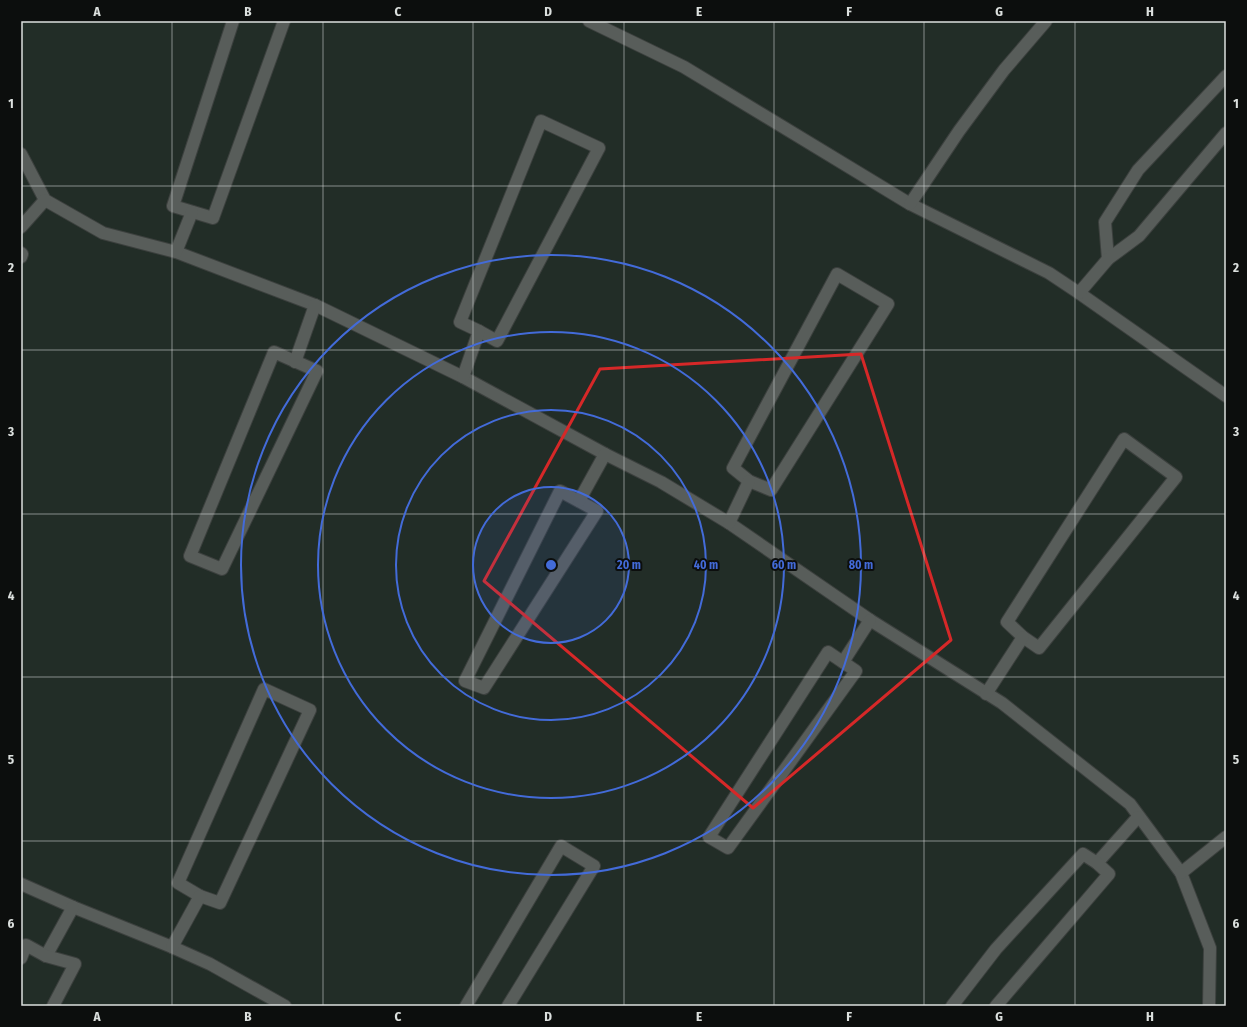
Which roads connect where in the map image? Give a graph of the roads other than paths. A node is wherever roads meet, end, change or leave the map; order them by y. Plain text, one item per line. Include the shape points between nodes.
1 (233, 21) edge
2 (284, 21) edge
3 (589, 21) edge
4 (1046, 21) edge
5 (1226, 76) edge
6 (1226, 133) edge
7 (21, 154) edge
8 (45, 200) junction
9 (910, 204) junction
10 (192, 212) junction
11 (21, 227) edge
12 (176, 252) junction
13 (21, 253) edge
14 (21, 257) edge
15 (1108, 259) junction
16 (1079, 293) junction
17 (315, 305) junction
18 (479, 331) junction
19 (295, 362) junction
20 (463, 376) junction
21 (1226, 396) edge
22 (605, 454) junction
23 (749, 481) junction
24 (579, 501) junction
25 (729, 523) junction
26 (870, 620) junction
27 (1023, 637) junction
28 (843, 662) junction
29 (986, 694) junction
30 (1138, 817) junction
31 (1226, 837) edge
32 (1097, 863) junction
33 (1181, 874) junction
34 (21, 884) edge
35 (200, 896) junction
36 (73, 907) junction
37 (172, 947) junction
38 (46, 956) junction
39 (21, 958) edge
40 (53, 1006) edge
41 (284, 1006) edge
42 (466, 1006) edge
43 (508, 1006) edge
44 (952, 1006) edge
45 (996, 1006) edge
46 (1209, 1006) edge

1 - 10 street via 173,206
2 - 10 street via 213,218
3 - 9 street via 684,67
4 - 9 street via 959,130
5 - 15 street via 1138,170 1105,222
6 - 15 street via 1139,236
7 - 8 street
8 - 11 street
8 - 12 street via 103,233
9 - 16 street via 1049,273
10 - 12 street
12 - 17 street
13 - 14 street
15 - 16 street
16 - 21 street
17 - 19 street
17 - 20 street
18 - 18 street via 460,322 541,122 599,148 497,341
18 - 20 street
19 - 19 street via 274,352 190,556 222,570 316,371
20 - 22 street
22 - 24 street
22 - 25 street via 661,482
23 - 23 street via 734,468 837,274 888,304 771,490
23 - 25 street
24 - 24 street via 597,511 484,688 465,680 560,490
25 - 26 street
26 - 28 street
26 - 29 street
27 - 27 street via 1007,622 1124,439 1176,477 1040,648
27 - 29 street
28 - 28 street via 856,671 728,848 709,836 828,652
29 - 30 street via 1002,703 1130,804
30 - 32 street
30 - 33 street
31 - 33 street
32 - 44 street via 1083,854 996,949
32 - 45 street via 1109,874
33 - 46 street via 1210,948
34 - 36 street
35 - 35 street via 178,883 264,689 310,710 220,902
35 - 37 street
36 - 37 street
36 - 38 street
37 - 41 street via 210,964
38 - 39 street via 26,945
38 - 40 street via 75,964
42 - 43 street via 560,846 594,866

